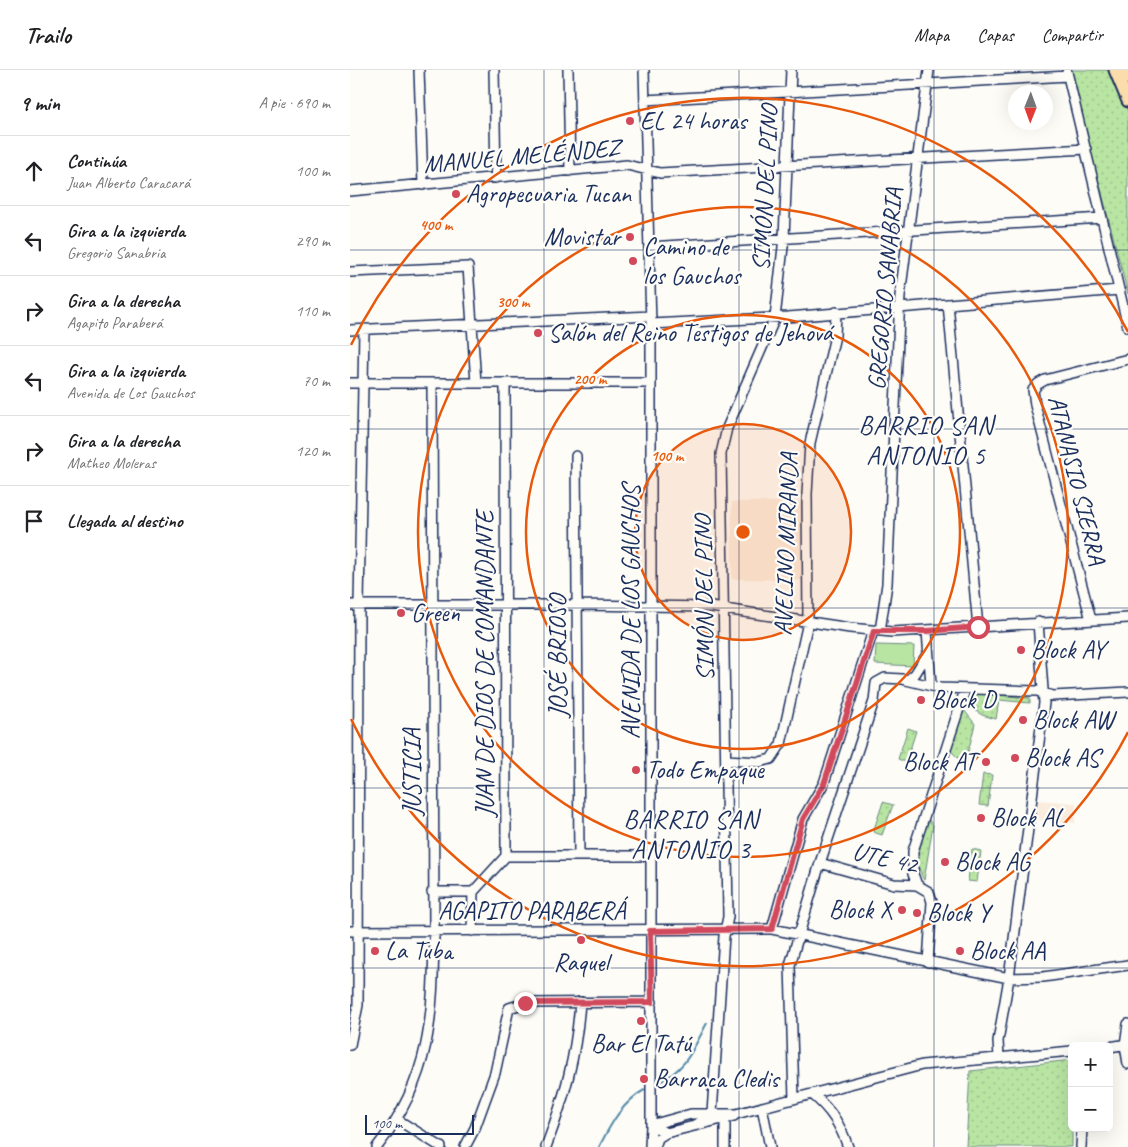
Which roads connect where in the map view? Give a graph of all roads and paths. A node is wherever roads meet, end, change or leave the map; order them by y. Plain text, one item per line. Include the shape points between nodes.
1 (419, 70) edge
2 (494, 70) edge
3 (568, 70) edge
4 (644, 70) edge
5 (791, 70) edge
6 (929, 70) edge
7 (1115, 70) edge
8 (1125, 70) edge
9 (1068, 73) edge
10 (1128, 78) edge
11 (927, 84) junction
12 (790, 92) junction
13 (645, 100) junction
14 (1128, 101) edge
15 (1086, 149) junction
16 (918, 157) junction
17 (788, 166) junction
18 (647, 170) junction
19 (570, 172) junction
20 (496, 178) junction
21 (423, 184) junction
22 (350, 185) edge
23 (350, 191) edge
24 (1102, 218) junction
25 (908, 230) junction
26 (784, 238) junction
27 (649, 247) junction
28 (350, 272) edge
29 (1119, 290) junction
30 (948, 304) junction
31 (899, 308) junction
32 (836, 312) junction
33 (775, 318) junction
34 (651, 320) junction
35 (470, 324) junction
36 (1128, 327) edge
37 (364, 329) junction
38 (350, 330) edge
39 (1128, 359) edge
40 (350, 383) edge
41 (363, 383) junction
42 (432, 383) junction
43 (476, 383) junction
44 (505, 383) junction
45 (651, 383) junction
46 (576, 456) dead end
47 (578, 604) junction
48 (354, 605) edge
49 (431, 605) junction
50 (505, 605) junction
51 (651, 605) junction
52 (723, 610) junction
53 (1128, 618) edge
54 (1091, 620) junction
55 (808, 622) junction
56 (1038, 622) junction
57 (978, 627) junction
58 (877, 631) junction
59 (927, 631) junction
60 (928, 652) junction
61 (909, 680) junction
62 (932, 685) junction
63 (965, 690) junction
64 (1128, 692) edge
65 (1044, 693) junction
66 (726, 760) junction
67 (506, 856) junction
68 (579, 856) junction
69 (650, 856) junction
70 (820, 863) junction
71 (917, 884) junction
72 (432, 892) junction
73 (473, 892) junction
74 (725, 928) junction
75 (772, 929) junction
76 (355, 931) edge
77 (434, 931) junction
78 (472, 931) junction
79 (650, 931) junction
80 (798, 933) junction
81 (928, 962) junction
82 (1128, 965) edge
83 (1009, 978) junction
84 (580, 1002) junction
85 (652, 1002) junction
86 (1128, 1024) edge
87 (1127, 1044) edge
88 (350, 1045) edge
89 (1113, 1046) edge
90 (1068, 1051) edge
91 (999, 1058) junction
92 (1128, 1064) edge
93 (812, 1094) junction
94 (794, 1099) junction
95 (762, 1107) junction
96 (712, 1113) junction
97 (736, 1114) junction
98 (398, 1120) junction
99 (725, 1120) junction
100 (651, 1125) junction
101 (694, 1126) junction
102 (1082, 1132) edge
103 (666, 1133) junction
104 (377, 1147) edge
105 (441, 1147) edge
106 (465, 1147) edge
107 (546, 1147) edge
108 (650, 1147) edge
109 (655, 1147) edge
110 (725, 1147) edge
111 (770, 1147) edge
112 (848, 1147) edge
113 (1081, 1147) edge

1 - 21 street
2 - 20 street
3 - 19 street
4 - 13 street, AVENIDA DE LOS GAUCHOS
5 - 12 street, SIMÓN DEL PINO
6 - 11 street, GREGORIO SANABRIA
7 - 14 main road
8 - 10 main road
9 - 11 street
9 - 15 street
11 - 12 street
11 - 16 street, GREGORIO SANABRIA
12 - 13 street
12 - 17 street, SIMÓN DEL PINO
13 - 18 street, AVENIDA DE LOS GAUCHOS
15 - 16 street, MANUEL MELÉNDEZ
15 - 24 street
16 - 17 street, MANUEL MELÉNDEZ
16 - 25 street, GREGORIO SANABRIA
17 - 18 street, MANUEL MELÉNDEZ via 660,173
17 - 26 street, SIMÓN DEL PINO
18 - 19 street, MANUEL MELÉNDEZ via 627,165
18 - 27 street, AVENIDA DE LOS GAUCHOS
19 - 20 street, MANUEL MELÉNDEZ
20 - 21 street, MANUEL MELÉNDEZ
21 - 23 street, MANUEL MELÉNDEZ
22 - 23 street
24 - 25 street
24 - 29 street
25 - 26 street
25 - 31 street, GREGORIO SANABRIA
26 - 27 street
26 - 33 street, SIMÓN DEL PINO
27 - 34 street, AVENIDA DE LOS GAUCHOS
28 - 35 street via 468,267
29 - 30 street
29 - 36 street
30 - 31 street
30 - 57 street
31 - 32 street
31 - 58 street, GREGORIO SANABRIA via 887,584
32 - 33 street
32 - 55 street, AVELINO MIRANDA via 835,336 810,443
33 - 34 street
33 - 52 street, SIMÓN DEL PINO via 727,428 722,448
34 - 35 street
34 - 45 street, AVENIDA DE LOS GAUCHOS
35 - 37 street
35 - 43 street
37 - 38 street
37 - 41 street
39 - 54 street, ATANASIO SIERRA via 1045,380 1033,390
40 - 41 street
41 - 42 street
41 - 48 street
42 - 43 street
42 - 49 street, JUSTICIA
43 - 44 street
44 - 45 street
44 - 50 street, JUAN DE DIOS DE COMANDANTE
45 - 51 street, AVENIDA DE LOS GAUCHOS
46 - 47 street, JOSÉ BRIOSO
47 - 50 street
47 - 51 street
47 - 68 street, JOSÉ BRIOSO
48 - 49 street
48 - 76 street
49 - 50 street
49 - 72 street, JUSTICIA
50 - 67 street, JUAN DE DIOS DE COMANDANTE
51 - 52 street
51 - 69 street, AVENIDA DE LOS GAUCHOS
52 - 55 street
52 - 66 street, SIMÓN DEL PINO
53 - 54 street
54 - 56 street
55 - 58 street
55 - 66 street, AVELINO MIRANDA via 781,744 771,759 760,762
56 - 57 street
56 - 65 street
57 - 59 street
58 - 59 street
58 - 75 street, GREGORIO SANABRIA via 824,784 803,819
59 - 60 street
60 - 61 street
60 - 62 street
61 - 62 street
61 - 70 street via 885,678 874,686 874,701
62 - 63 street
63 - 65 street
63 - 71 street via 913,851 913,874
64 - 65 street via 1053,696
65 - 83 street
66 - 74 street, SIMÓN DEL PINO via 728,917
67 - 68 street
67 - 73 street
68 - 69 street
69 - 79 street, AVENIDA DE LOS GAUCHOS
70 - 71 street, UTE 42 via 894,884
70 - 80 street
71 - 81 street, UTE 42 via 929,892 932,902
72 - 73 street
72 - 77 street, JUSTICIA
73 - 78 street
74 - 75 street, AGAPITO PARABERÁ
74 - 79 street, AGAPITO PARABERÁ
74 - 96 street, SIMÓN DEL PINO
75 - 80 street, AGAPITO PARABERÁ
76 - 77 street, AGAPITO PARABERÁ
76 - 88 street via 358,1004
77 - 78 street, AGAPITO PARABERÁ
77 - 98 street, JUSTICIA via 428,1039 418,1075
78 - 79 street, AGAPITO PARABERÁ
79 - 85 street, AVENIDA DE LOS GAUCHOS
80 - 81 street, AGAPITO PARABERÁ
80 - 94 street via 790,965 789,990
81 - 83 street, AGAPITO PARABERÁ
82 - 83 street, AGAPITO PARABERÁ via 1043,977
83 - 91 street via 998,1041
84 - 85 street
84 - 106 street via 512,1006 506,1014 487,1098
84 - 107 street via 577,1044 564,1099
85 - 100 street, AVENIDA DE LOS GAUCHOS
86 - 87 street
87 - 89 street
87 - 92 street
90 - 91 street
91 - 93 street via 910,1068
93 - 94 street
93 - 112 street via 834,1115
94 - 95 street
95 - 97 street
95 - 111 street
96 - 97 street
96 - 100 street via 691,1114
96 - 101 street via 707,1120
97 - 99 street
98 - 104 street, JUSTICIA
98 - 105 street
99 - 101 street
99 - 110 street
100 - 103 street
100 - 108 street, AVENIDA DE LOS GAUCHOS
101 - 103 street
102 - 113 street
103 - 109 street via 658,1138

